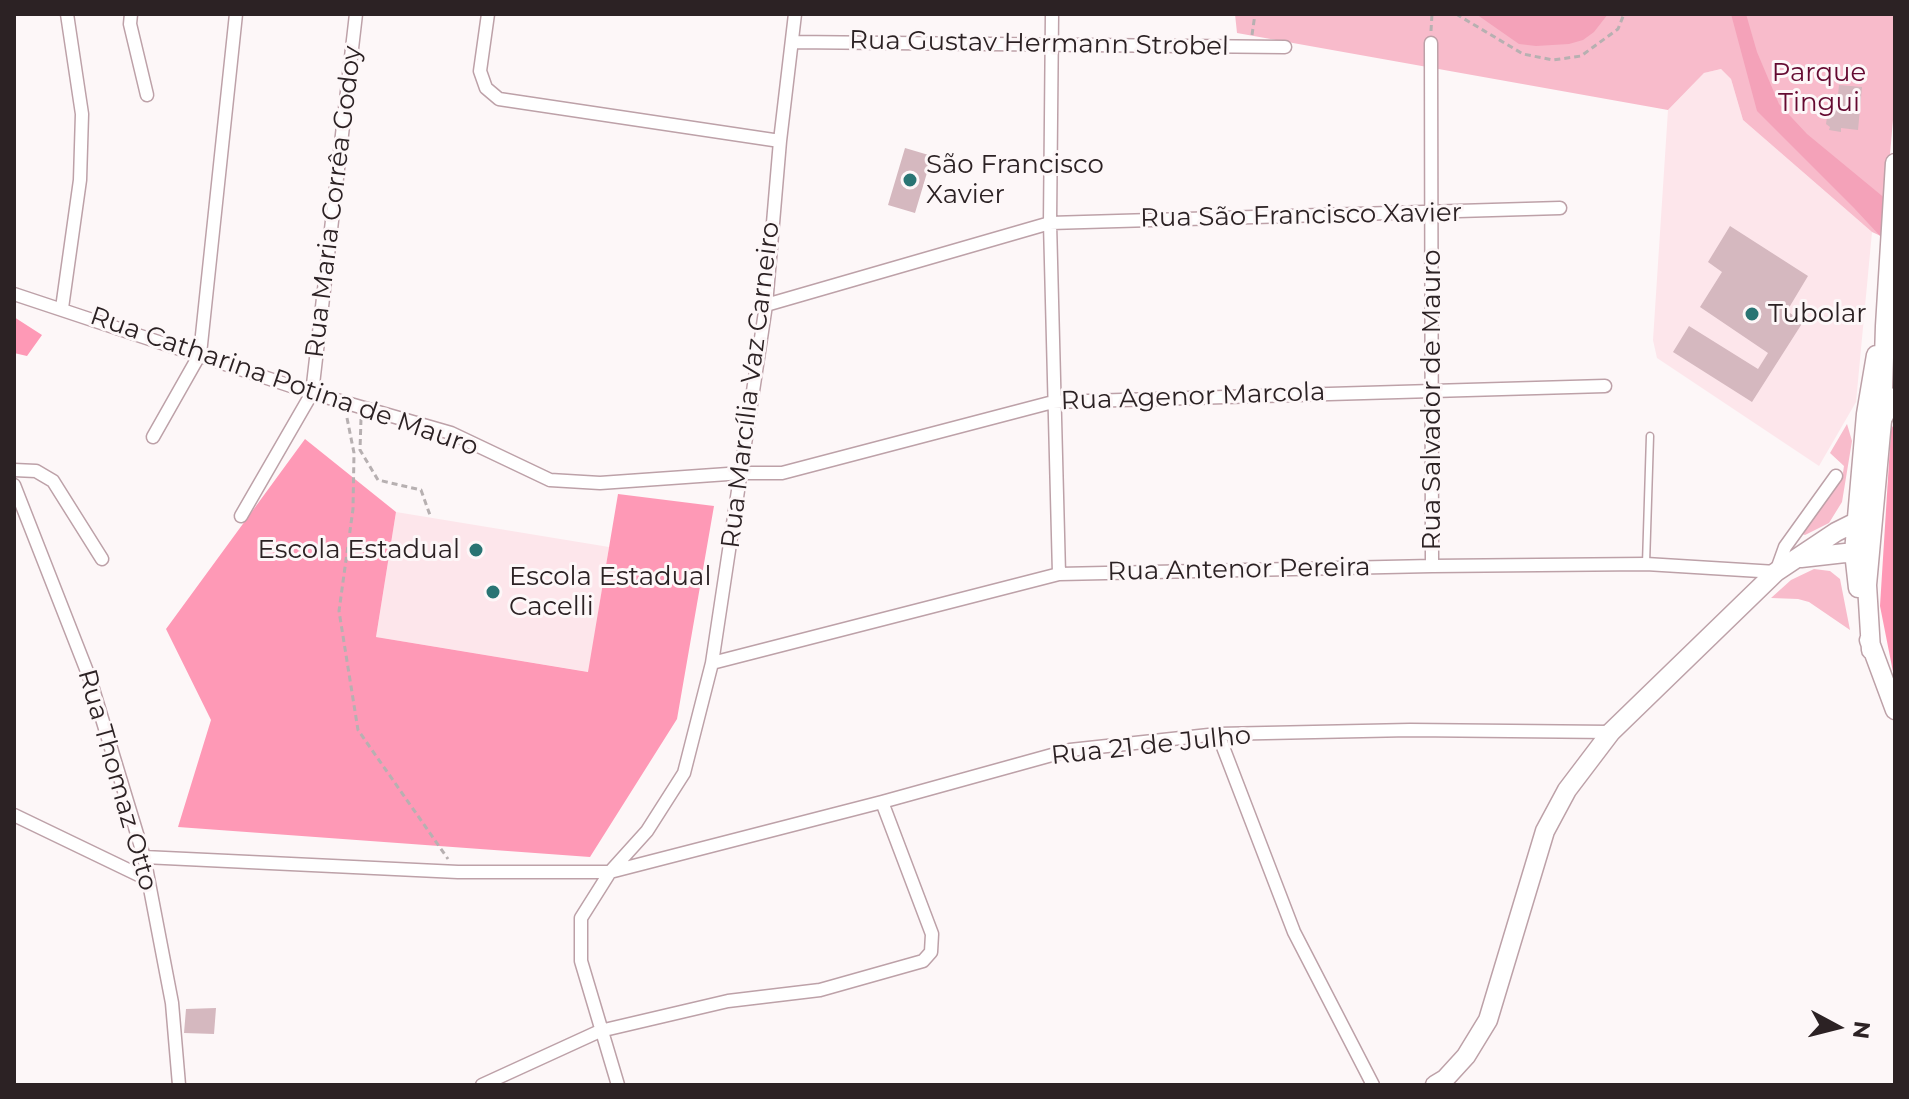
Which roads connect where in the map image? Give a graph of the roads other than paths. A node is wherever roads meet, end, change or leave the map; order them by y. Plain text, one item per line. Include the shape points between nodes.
1 (67, 14) edge
2 (131, 14) edge
3 (236, 14) edge
4 (356, 14) edge
5 (488, 14) edge
6 (795, 14) edge
7 (1052, 14) edge
8 (792, 42) junction
9 (1431, 43) dead end
10 (1052, 45) junction
11 (1285, 47) dead end
12 (147, 95) dead end
13 (780, 141) junction
14 (1895, 163) edge
15 (1894, 190) edge
16 (1560, 208) dead end
17 (1431, 214) junction
18 (1050, 223) junction
19 (14, 294) edge
20 (766, 305) junction
21 (62, 308) junction
22 (1890, 326) edge
23 (200, 354) junction
24 (1605, 386) dead end
25 (1433, 389) junction
26 (312, 393) junction
27 (1895, 396) edge
28 (1053, 402) junction
29 (1882, 421) junction
30 (1650, 436) dead end
31 (153, 437) dead end
32 (14, 470) edge
33 (742, 473) junction
34 (1836, 476) dead end
35 (14, 485) edge
36 (241, 516) dead end
37 (1864, 522) junction
38 (1862, 547) junction
39 (1798, 558) junction
40 (102, 559) dead end
41 (1646, 564) junction
42 (1432, 566) junction
43 (1776, 572) junction
44 (1059, 574) junction
45 (712, 663) junction
46 (1895, 710) edge
47 (1611, 732) junction
48 (1218, 734) junction
49 (882, 802) junction
50 (20, 818) edge
51 (144, 857) junction
52 (610, 872) junction
53 (147, 879) junction
54 (600, 1031) junction
55 (179, 1085) edge
56 (482, 1085) edge
57 (618, 1085) edge
58 (1373, 1085) edge
59 (1435, 1085) edge

1 - 21 street via 82,114 80,180
2 - 12 street
3 - 23 street
4 - 26 street, Rua Maria Corrêa Godoy
5 - 13 street via 480,71 486,88 499,99
6 - 8 street, Rua Marcília Vaz Carneiro
7 - 10 street
8 - 10 street, Rua Gustav Hermann Strobel
8 - 13 street, Rua Marcília Vaz Carneiro
9 - 17 street, Rua Salvador de Mauro
10 - 11 street, Rua Gustav Hermann Strobel
10 - 18 street
13 - 20 street, Rua Marcília Vaz Carneiro
14 - 15 main road
15 - 22 main road
16 - 17 street, Rua São Francisco Xavier
17 - 18 street, Rua São Francisco Xavier
17 - 25 street, Rua Salvador de Mauro
18 - 20 street, Rua São Francisco Xavier
18 - 28 street
19 - 21 street, Rua Catharina Potina de Mauro
20 - 33 street, Rua Marcília Vaz Carneiro
21 - 23 street, Rua Catharina Potina de Mauro
22 - 29 main road
22 - 37 main road via 1875,360 1866,414
23 - 26 street, Rua Catharina Potina de Mauro
23 - 31 street
24 - 25 street, Rua Agenor Marcola
25 - 28 street, Rua Agenor Marcola
25 - 42 street, Rua Salvador de Mauro
26 - 33 street, Rua Catharina Potina de Mauro via 451,433 550,480 600,483
26 - 36 street, Rua Maria Corrêa Godoy
27 - 29 street
28 - 33 street, Rua Agenor Marcola via 782,473
28 - 44 street
29 - 37 main road
30 - 41 lane
32 - 40 street via 36,471 53,481
33 - 45 street, Rua Marcília Vaz Carneiro
34 - 43 street via 1785,547
35 - 51 street, Rua Thomaz Otto via 90,679
37 - 38 main road
37 - 39 main road via 1836,532
38 - 39 main road
38 - 46 main road via 1859,601
39 - 43 main road
41 - 42 street, Rua Antenor Pereira
41 - 43 street, Rua Antenor Pereira
42 - 44 street, Rua Antenor Pereira
43 - 47 main road
44 - 45 street, Rua Antenor Pereira
45 - 52 street, Rua Marcília Vaz Carneiro via 684,773 647,831
47 - 48 street, Rua 21 de Julho
47 - 59 main road via 1567,790 1545,831 1488,1020 1466,1056
48 - 49 street, Rua 21 de Julho via 1070,750
48 - 58 street via 1294,932
49 - 52 street, Rua 21 de Julho
49 - 54 street via 932,934 931,952 923,961 820,990 728,1001
50 - 53 street
51 - 52 street via 458,872
51 - 53 street, Rua Thomaz Otto
52 - 54 street, Rua Marcília Vaz Carneiro via 581,918 581,961
53 - 55 street, Rua Thomaz Otto via 172,1003
54 - 56 street
54 - 57 street, Rua Marcília Vaz Carneiro

